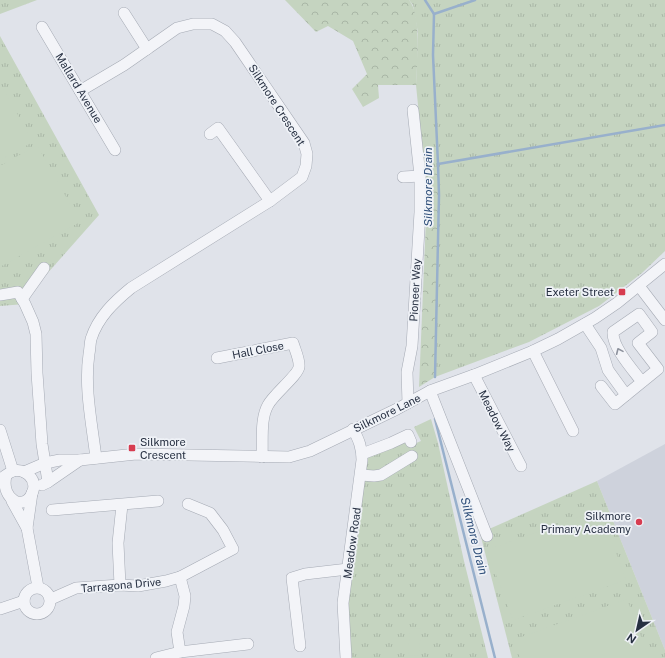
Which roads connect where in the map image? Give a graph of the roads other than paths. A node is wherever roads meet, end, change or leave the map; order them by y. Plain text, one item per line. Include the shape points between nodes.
1 (124, 12) dead end
2 (42, 27) dead end
3 (147, 48) junction
4 (80, 91) junction
5 (413, 110) dead end
6 (210, 134) dead end
7 (115, 150) dead end
8 (420, 176) junction
9 (403, 177) dead end
10 (270, 200) junction
11 (665, 264) edge
12 (44, 268) dead end
13 (639, 286) junction
14 (0, 295) edge
15 (22, 299) junction
16 (665, 320) edge
17 (585, 324) junction
18 (533, 351) junction
19 (217, 358) dead end
20 (474, 376) junction
21 (642, 382) junction
22 (600, 386) dead end
23 (430, 391) junction
24 (626, 395) junction
25 (408, 403) junction
26 (353, 429) junction
27 (0, 430) edge
28 (573, 431) dead end
29 (411, 442) dead end
30 (362, 454) junction
31 (412, 456) dead end
32 (262, 457) junction
33 (96, 458) junction
34 (80, 460) junction
35 (45, 463) junction
36 (521, 466) dead end
37 (24, 472) junction
38 (361, 475) junction
39 (6, 476) edge
40 (48, 482) junction
41 (33, 490) junction
42 (7, 499) edge
43 (158, 501) dead end
44 (188, 504) dead end
45 (122, 505) junction
46 (52, 510) dead end
47 (27, 528) junction
48 (486, 536) dead end
49 (348, 569) junction
50 (180, 577) junction
51 (120, 585) junction
52 (38, 587) junction
53 (51, 599) junction
54 (24, 601) junction
55 (0, 609) edge
56 (248, 644) dead end
57 (300, 646) dead end
58 (180, 652) junction
59 (156, 658) edge
60 (346, 658) edge

1 - 3 street
2 - 4 street, Mallard Avenue
3 - 4 street, Silkmore Crescent
3 - 10 street, Silkmore Crescent via 177,28 193,24 212,24 225,30 235,42 304,143 307,154 302,177
4 - 7 street, Mallard Avenue
5 - 8 street, Pioneer Way
6 - 10 street via 218,128
8 - 9 street
8 - 25 street, Pioneer Way via 412,346 406,372
10 - 33 street, Silkmore Crescent via 131,288 113,303 102,317 91,339 87,367
11 - 13 street, Silkmore Lane
12 - 15 street
13 - 16 street
13 - 17 street, Silkmore Lane
14 - 15 street via 18,292
15 - 35 street via 36,334 41,436
17 - 18 street, Silkmore Lane
17 - 24 street via 601,348 608,370
18 - 20 street, Silkmore Lane
18 - 28 street
19 - 32 street, Hall Close via 293,343 299,367 268,405 264,415
20 - 23 street, Silkmore Lane
20 - 36 street, Meadow Way
21 -> 21 street via 622,357 613,336 613,332 639,314 652,332 638,343 658,369
21 - 24 street
22 - 24 street via 615,404
23 - 25 street, Silkmore Lane
23 - 48 street
25 - 26 street, Silkmore Lane
26 - 30 street, Meadow Road
26 - 32 street, Silkmore Lane via 310,451 289,457
27 - 39 street
29 - 30 street via 408,435
30 - 38 street, Meadow Road
31 - 38 street via 381,475
32 - 33 street, Silkmore Lane via 136,454
33 - 34 street, Silkmore Lane
34 - 35 street, Silkmore Lane
34 - 40 street, Silkmore Lane
35 - 37 street, Silkmore Lane
35 - 40 street
37 - 39 street, Silkmore Lane via 19,471
37 - 41 street via 32,479
38 - 49 street, Meadow Road
39 - 42 street via 2,488
40 - 41 street, Silkmore Lane
41 - 42 street, Silkmore Lane via 26,500 16,502
41 - 47 street
42 - 47 street
43 - 45 street
44 - 50 street, Tarragona Drive via 210,513 233,549
45 - 46 street
45 - 51 street via 118,543
47 - 52 street
49 - 57 street via 292,578
49 - 60 street, Meadow Road via 343,603
50 - 51 street, Tarragona Drive via 138,586
50 - 58 street via 185,596 178,632
51 - 53 street, Tarragona Drive via 76,588
52 - 53 street via 46,590
52 - 54 street via 27,592
53 - 54 street via 48,610 39,614 27,609
54 - 55 street
56 - 58 street
58 - 59 street

